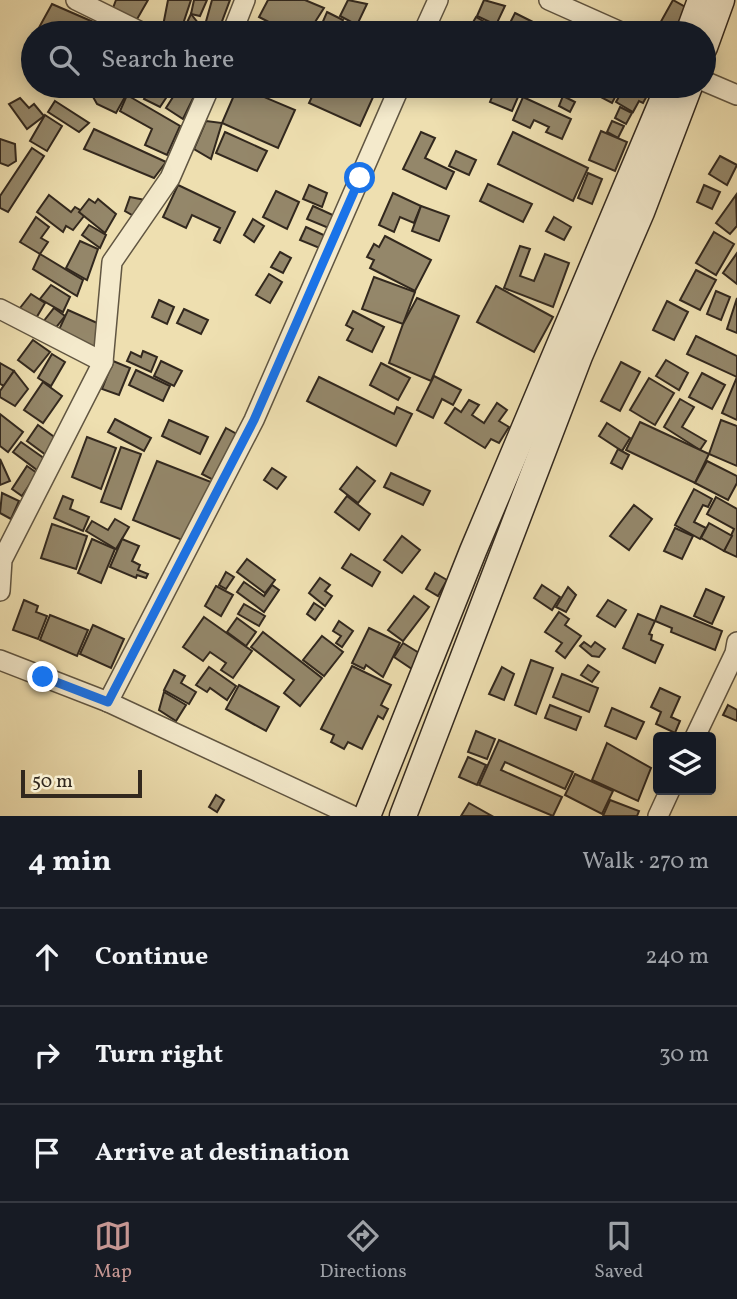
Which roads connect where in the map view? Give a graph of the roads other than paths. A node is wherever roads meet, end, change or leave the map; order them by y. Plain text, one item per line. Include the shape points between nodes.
1 (75, 0) edge
2 (245, 0) edge
3 (438, 0) edge
4 (549, 0) edge
5 (701, 0) edge
6 (722, 0) edge
7 (118, 21) edge
8 (237, 21) edge
9 (428, 21) edge
10 (595, 21) edge
11 (693, 21) edge
12 (714, 21) edge
13 (716, 86) edge
14 (737, 95) edge
15 (205, 98) edge
16 (395, 98) edge
17 (664, 98) edge
18 (684, 98) edge
19 (0, 309) edge
20 (103, 362) junction
21 (1, 557) edge
22 (0, 591) edge
23 (737, 642) edge
24 (0, 660) edge
25 (108, 702) junction
26 (697, 732) edge
27 (292, 789) junction
28 (668, 795) edge
29 (314, 816) edge
30 (353, 816) edge
31 (367, 816) edge
32 (382, 816) edge
33 (403, 816) edge
34 (658, 816) edge

1 - 7 street
2 - 8 street
3 - 9 street
4 - 10 street
5 - 11 main road
6 - 12 main road
13 - 14 street
15 - 20 street via 170,178 112,262
16 - 25 street via 254,420
17 - 31 main road
18 - 33 main road via 579,356
19 - 20 street
20 - 21 street
21 - 22 street
23 - 26 street
24 - 25 street
25 - 27 street
27 - 29 street
27 - 30 street
28 - 34 street
31 - 32 main road

